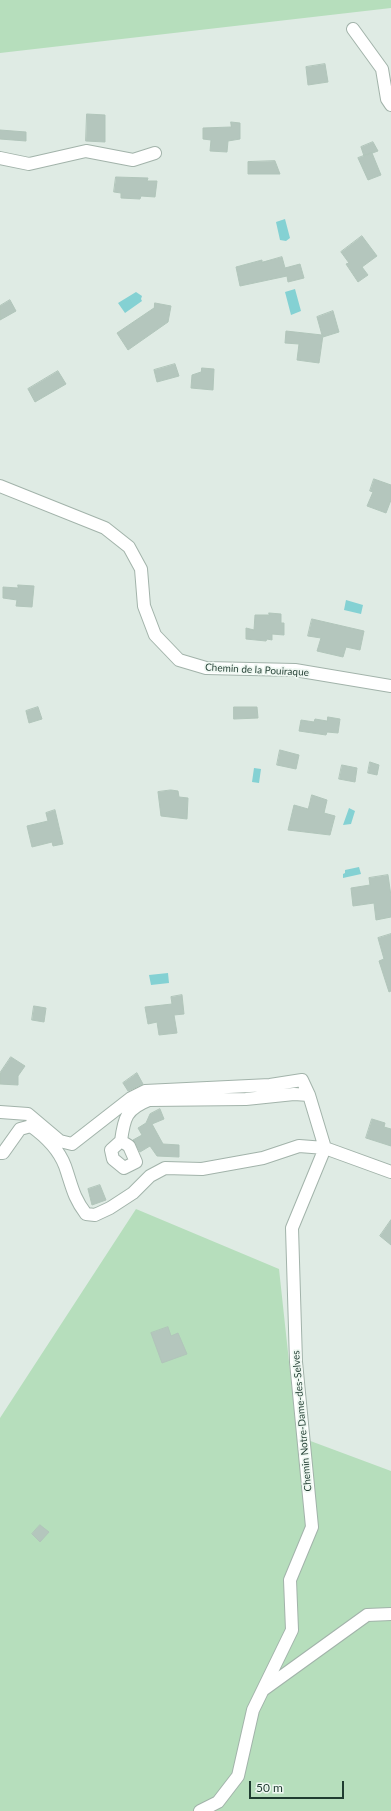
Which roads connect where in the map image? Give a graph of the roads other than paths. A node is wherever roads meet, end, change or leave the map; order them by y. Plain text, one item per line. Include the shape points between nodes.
1 (353, 29) dead end
2 (391, 105) edge
3 (155, 153) dead end
4 (0, 158) edge
5 (0, 486) edge
6 (391, 686) edge
7 (309, 1095) junction
8 (0, 1112) edge
9 (121, 1141) dead end
10 (325, 1148) junction
11 (0, 1153) edge
12 (391, 1172) edge
13 (391, 1614) edge
14 (262, 1690) junction
15 (200, 1811) edge

1 - 2 street via 382,69 387,99
3 - 4 street via 133,160 86,151 29,164
5 - 6 street, Chemin de la Pouiraque via 105,528 130,547 140,569 144,606 155,635 179,660 206,668 296,670
7 - 8 street via 302,1080 270,1085 145,1091 131,1098 72,1144 60,1141 28,1114
7 - 9 street via 294,1094 246,1100 149,1100 130,1111 124,1120
7 - 10 street
10 - 11 street via 299,1146 263,1158 202,1169 165,1168 150,1176 127,1197 95,1215 86,1214 76,1201 64,1165 43,1135 31,1126 20,1129 3,1153
10 - 12 street
10 - 14 street, Chemin Notre-Dame-des-Selves via 292,1228 296,1362 312,1527 290,1580 292,1630
13 - 14 street, Chemin Notre-Dame-des-Selves via 367,1615
14 - 15 street, Chemin Notre-Dame-des-Selves via 252,1710 238,1776 218,1802

